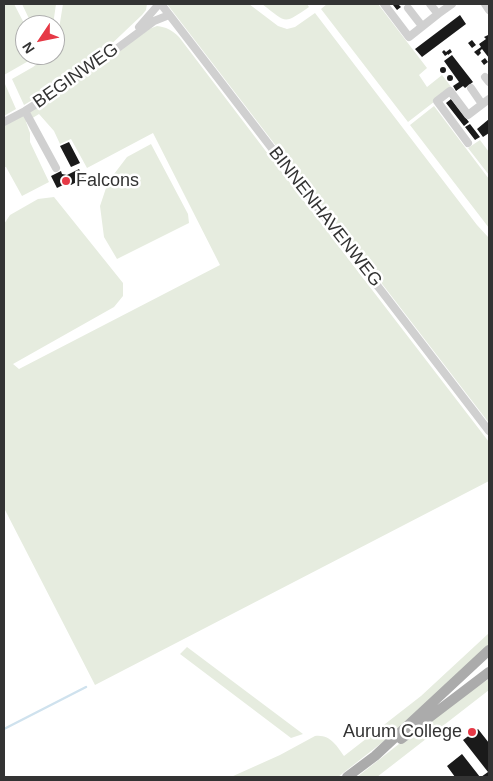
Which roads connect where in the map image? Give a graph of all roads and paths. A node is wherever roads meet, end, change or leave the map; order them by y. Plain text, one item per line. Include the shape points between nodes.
1 (160, 4) edge
2 (384, 4) edge
3 (430, 4) edge
4 (452, 4) edge
5 (485, 4) edge
6 (408, 8) dead end
7 (489, 10) edge
8 (438, 14) junction
9 (169, 15) junction
10 (422, 26) junction
11 (127, 40) junction
12 (471, 88) dead end
13 (486, 102) edge
14 (26, 111) junction
15 (4, 122) edge
16 (468, 143) dead end
17 (56, 168) dead end
18 (489, 431) edge
19 (489, 650) edge
20 (489, 672) edge
21 (375, 756) junction
22 (347, 777) edge

1 - 9 street, BINNENHAVENWEG
1 - 11 street, BEGINWEG
2 - 10 street via 409,37
3 - 8 street
4 - 8 street
5 - 7 street
6 - 10 street
8 - 10 street
9 - 11 street, BEGINWEG via 154,21
9 - 18 street, BINNENHAVENWEG
11 - 14 street, BEGINWEG
12 - 13 street
13 - 16 street via 468,115 450,91 437,101
14 - 15 street, BEGINWEG
14 - 17 street, BEGINWEG
19 - 21 main road
20 - 21 main road
21 - 22 main road

